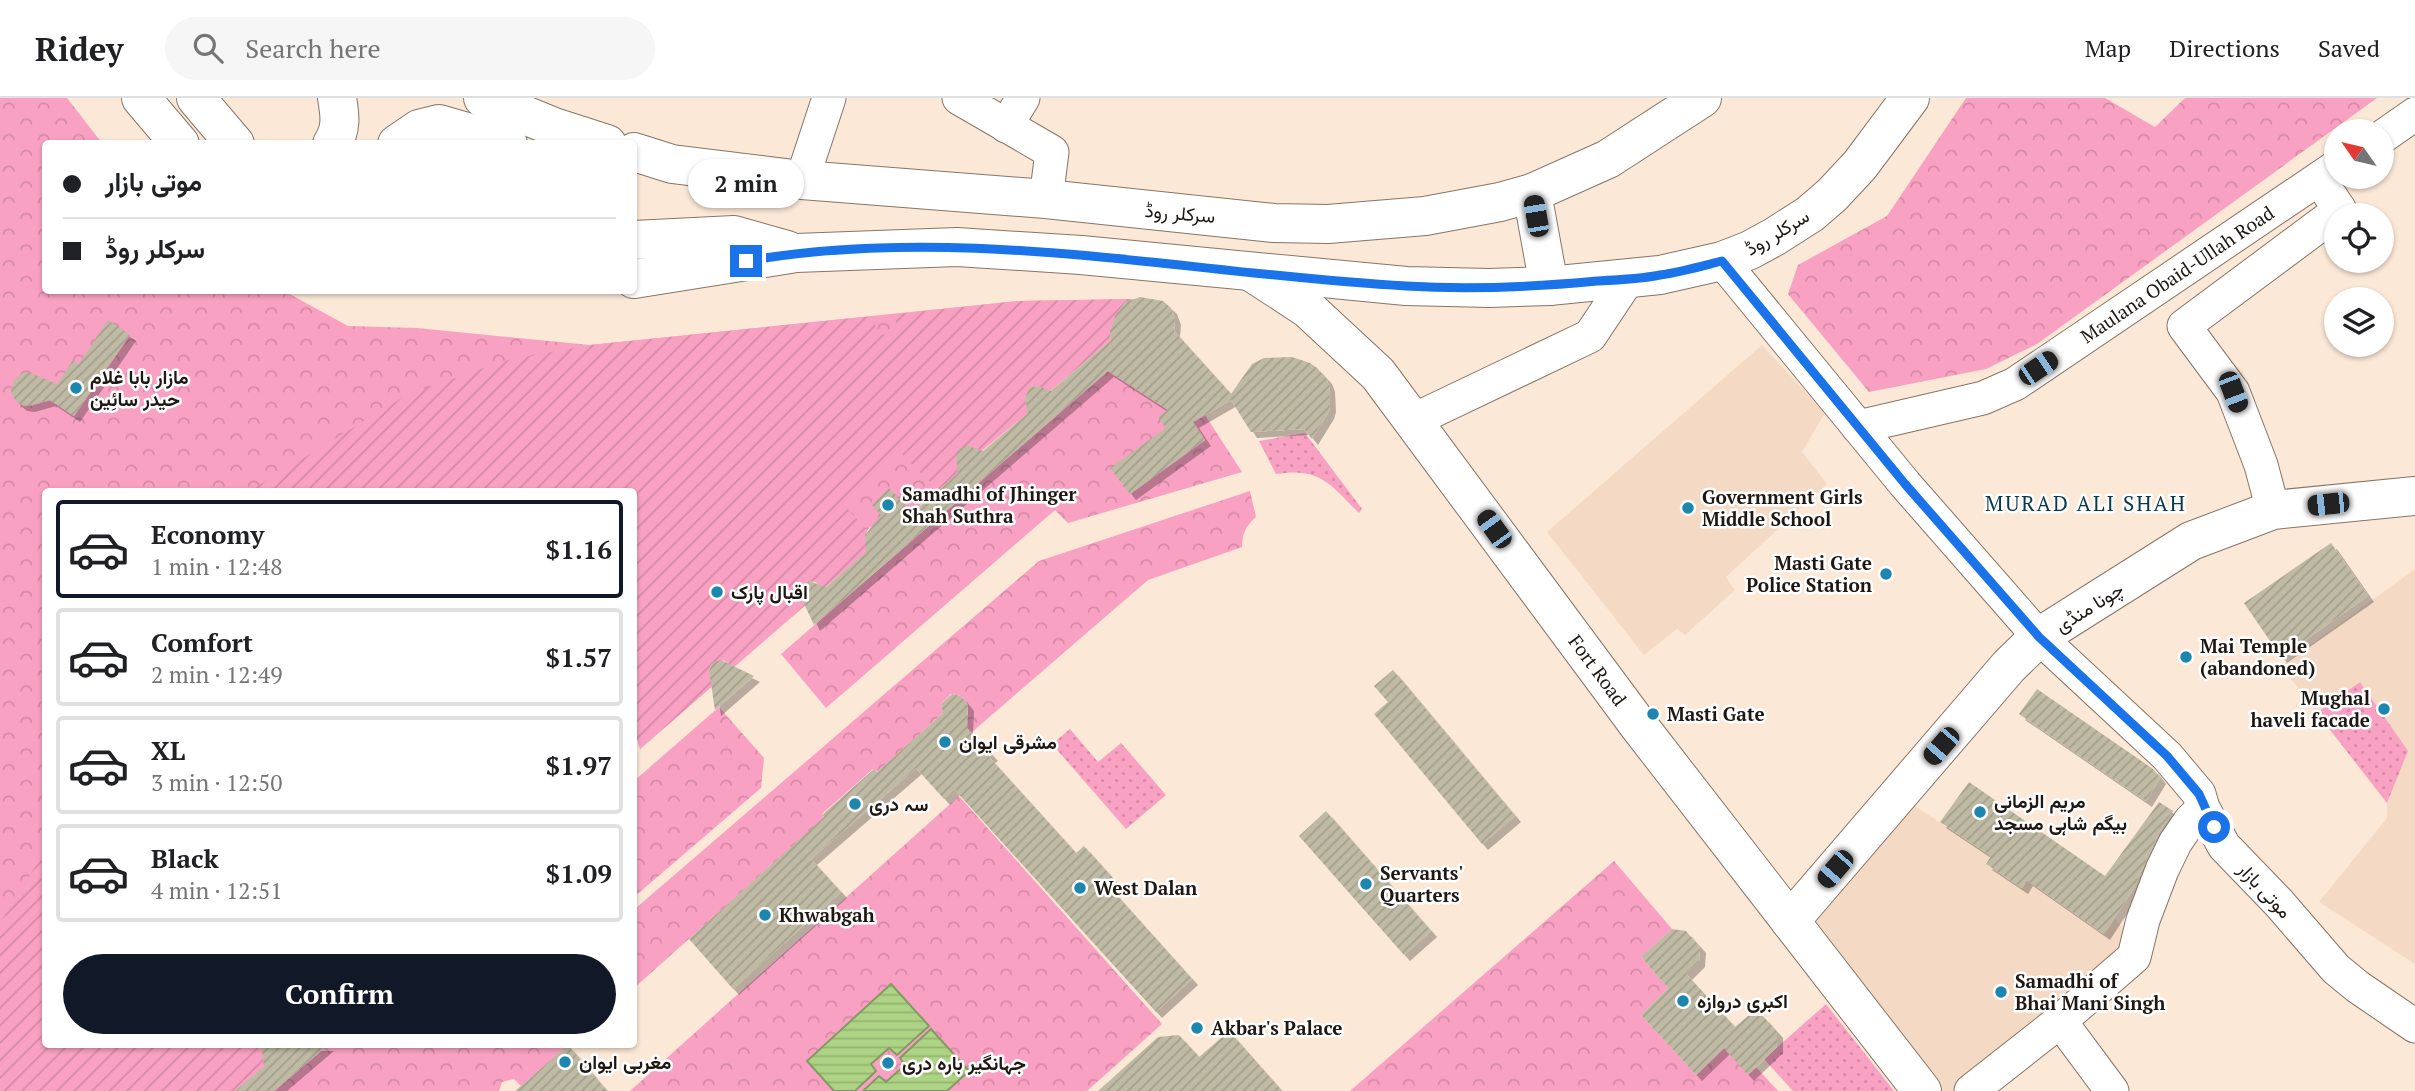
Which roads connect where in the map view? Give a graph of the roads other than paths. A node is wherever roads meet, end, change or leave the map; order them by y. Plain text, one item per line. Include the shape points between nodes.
1 (141, 98) edge
2 (196, 98) edge
3 (337, 98) edge
4 (483, 98) edge
5 (829, 98) edge
6 (959, 98) edge
7 (1023, 98) edge
8 (1702, 98) edge
9 (1891, 107) edge
10 (2415, 114) edge
11 (1006, 126) junction
12 (2394, 128) edge
13 (177, 140) edge
14 (232, 140) edge
15 (334, 140) edge
16 (403, 140) edge
17 (494, 140) edge
18 (595, 140) edge
19 (637, 153) edge
20 (637, 162) edge
21 (673, 164) junction
22 (2324, 179) edge
23 (802, 180) junction
24 (2333, 189) edge
25 (1532, 193) junction
26 (1046, 199) junction
27 (637, 240) edge
28 (796, 253) junction
29 (1722, 261) junction
30 (1253, 273) junction
31 (637, 279) edge
32 (1628, 279) junction
33 (1549, 286) junction
34 (1414, 420) junction
35 (1858, 427) junction
36 (2415, 496) edge
37 (2273, 510) junction
38 (2039, 637) junction
39 (2203, 808) junction
40 (1790, 921) junction
41 (2060, 1021) junction
42 (2415, 1026) edge
43 (1922, 1091) edge
44 (1971, 1091) edge
45 (2112, 1091) edge

1 - 13 main road
2 - 14 main road
3 - 15 main road via 341,119
4 - 18 main road
5 - 23 street
6 - 11 street
7 - 11 street
8 - 25 main road, سرکلر روڈ via 1608,159
9 - 29 main road, سرکلر روڈ via 1860,165 1832,195 1774,237
10 - 12 street
11 - 26 street via 1052,152
16 - 17 main road via 419,129 439,124
19 - 21 main road, سرکلر روڈ
20 - 21 main road
21 - 23 main road, سرکلر روڈ
22 - 35 street, Maulana Obaid-Ullah Road via 2015,384 1983,398
23 - 26 main road, سرکلر روڈ
24 - 37 street via 2340,210 2184,326 2233,392
25 - 26 main road, سرکلر روڈ via 1425,216 1328,224 1274,223
25 - 33 main road
27 - 28 main road via 734,235
28 - 30 main road, سرکلر روڈ via 957,247
28 - 31 main road, سرکلر روڈ
29 - 32 main road, سرکلر روڈ
29 - 35 street, موتی بازار
30 - 33 main road, سرکلر روڈ via 1406,286
30 - 34 main road, Fort Road via 1308,309 1378,374
32 - 33 main road, سرکلر روڈ
32 - 34 street via 1590,336
34 - 40 main road, Fort Road via 1639,726
35 - 38 street, موتی بازار
36 - 37 main road, چونا منڈی
37 - 38 main road, چونا منڈی via 2191,541
38 - 39 street, موتی بازار via 2167,756 2199,794
38 - 40 main road, چونا منڈی
39 - 41 street via 2175,843 2162,870 2134,957
39 - 42 street, موتی بازار via 2224,846 2336,969
40 - 43 main road, Fort Road
41 - 44 street
41 - 45 street

